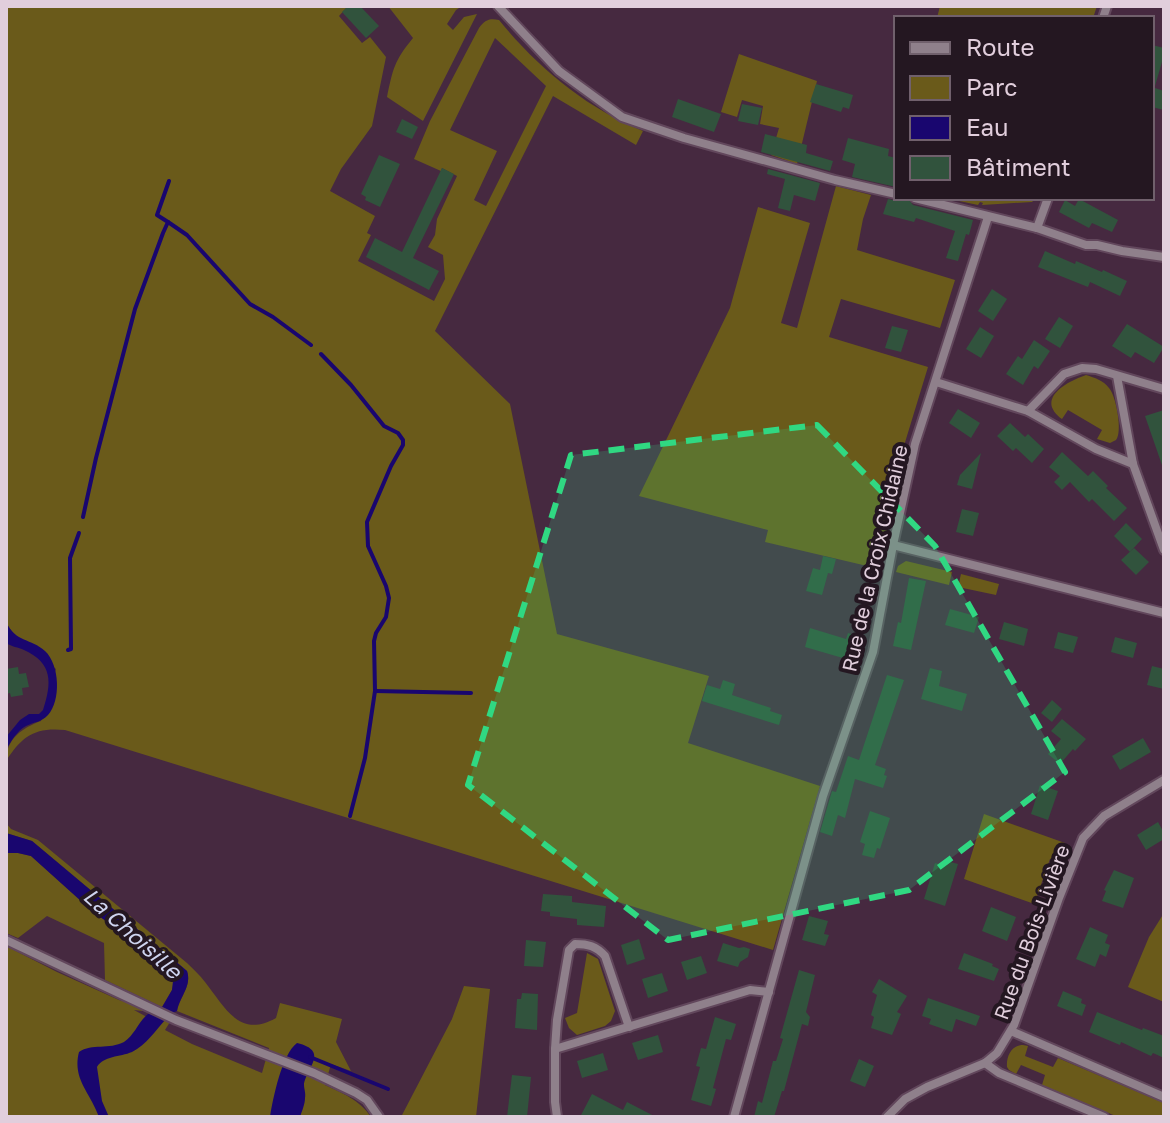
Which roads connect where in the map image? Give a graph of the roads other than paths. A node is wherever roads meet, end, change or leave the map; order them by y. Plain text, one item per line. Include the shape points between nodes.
1 (498, 6) edge
2 (894, 194) edge
3 (923, 200) edge
4 (1047, 200) edge
5 (988, 217) junction
6 (1037, 228) junction
7 (1164, 257) edge
8 (1117, 376) junction
9 (936, 382) junction
10 (1164, 389) edge
11 (1028, 411) junction
12 (1133, 464) junction
13 (893, 545) junction
14 (1164, 550) edge
15 (1164, 613) edge
16 (1164, 780) edge
17 (6, 940) edge
18 (769, 992) junction
19 (629, 1027) junction
20 (1011, 1031) junction
21 (555, 1049) junction
22 (985, 1063) junction
23 (1164, 1097) edge
24 (379, 1117) edge
25 (557, 1117) edge
26 (734, 1117) edge
27 (887, 1117) edge
28 (1104, 1117) edge

1 - 2 street via 559,71 622,117
3 - 5 street
4 - 6 street
5 - 6 street
5 - 9 street, Rue de la Croix Chidaine
6 - 7 street via 1086,245
8 - 10 street
8 - 11 street via 1096,369 1071,371
8 - 12 street
9 - 11 street
9 - 13 street, Rue de la Croix Chidaine via 915,444
11 - 12 street
12 - 14 street
13 - 15 street
13 - 18 street, Rue de la Croix Chidaine via 873,652 823,796
16 - 20 street, Rue du Bois-Livière via 1104,816 1083,838
17 - 24 street via 176,1020 314,1073 367,1100
18 - 19 street via 750,990
18 - 26 street, Rue de la Croix Chidaine
19 - 21 street
19 - 21 street via 605,956 588,944 575,944 569,950
20 - 22 street, Rue du Bois-Livière
20 - 23 street
21 - 25 street
22 - 27 street, Rue du Bois-Livière via 905,1099
22 - 28 street

